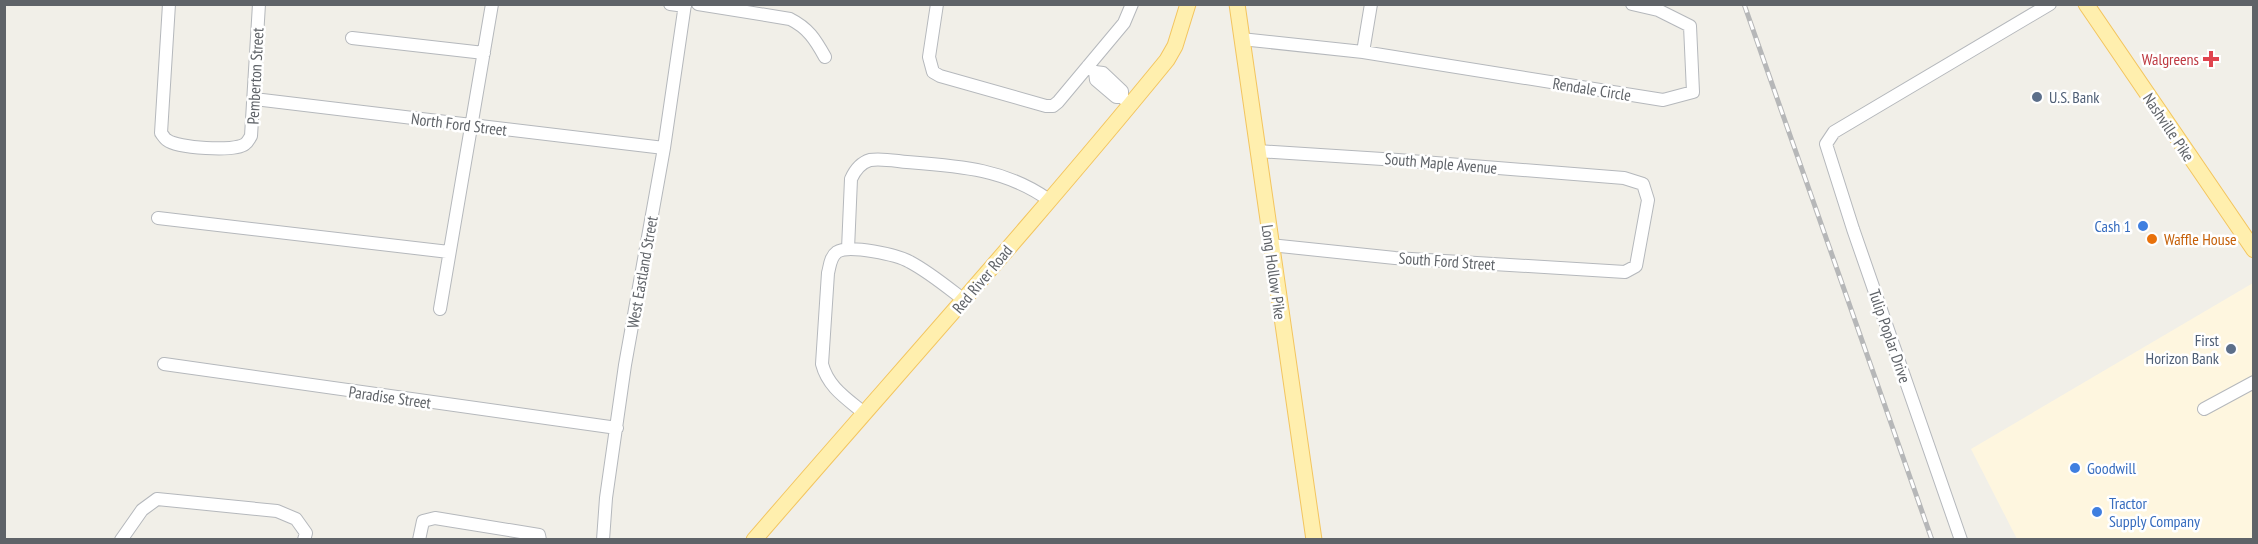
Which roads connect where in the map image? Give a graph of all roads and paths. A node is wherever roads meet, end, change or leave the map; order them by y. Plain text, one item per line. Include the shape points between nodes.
1 (169, 4) edge
2 (259, 4) edge
3 (492, 4) edge
4 (670, 4) edge
5 (698, 4) edge
6 (937, 4) edge
7 (1132, 4) edge
8 (1188, 4) edge
9 (1237, 4) edge
10 (1371, 4) edge
11 (1632, 4) edge
12 (2050, 4) edge
13 (2085, 4) edge
14 (685, 5) edge
15 (352, 38) dead end
16 (1241, 39) junction
17 (1363, 52) junction
18 (483, 53) junction
19 (825, 57) dead end
20 (1092, 69) junction
21 (254, 99) junction
22 (1126, 101) junction
23 (470, 126) junction
24 (664, 148) junction
25 (1258, 151) junction
26 (1049, 200) junction
27 (158, 218) dead end
28 (1270, 245) junction
29 (848, 249) junction
30 (2253, 250) edge
31 (449, 252) junction
32 (1625, 272) joint
33 (964, 300) junction
34 (440, 309) dead end
35 (164, 364) dead end
36 (2253, 382) edge
37 (2204, 409) dead end
38 (864, 413) junction
39 (617, 428) junction
40 (121, 540) edge
41 (304, 540) edge
42 (419, 540) edge
43 (540, 540) edge
44 (603, 540) edge
45 (754, 540) edge
46 (1314, 540) edge
47 (1960, 540) edge

1 - 21 street, Pemberton Street via 160,123 166,140 205,148 245,144 251,136
2 - 21 street, Pemberton Street
3 - 18 street
4 - 14 street
5 - 19 street via 789,19 803,25
6 - 20 street via 929,57 933,72 940,76 1053,106
7 - 20 street via 1124,23
8 - 22 main road, Red River Road via 1167,60
9 - 16 main road, Long Hollow Pike
10 - 17 street
11 - 17 street, Rendale Circle via 1658,10 1690,26 1693,92 1663,100
12 - 47 street, Tulip Poplar Drive via 1834,132 1826,144
13 - 30 main road, Nashville Pike
14 - 24 street, West Eastland Street
15 - 18 street
16 - 17 street, Rendale Circle
16 - 25 main road, Long Hollow Pike
18 - 23 street
20 - 22 street via 1103,73 1122,90
21 - 23 street, North Ford Street
22 - 26 main road, Red River Road
23 - 24 street, North Ford Street
23 - 31 street
24 - 39 street, West Eastland Street
25 - 28 main road, Long Hollow Pike
25 - 32 street, South Maple Avenue via 1624,178 1642,184 1648,200 1636,266
26 - 29 street via 1023,183 983,171 870,160 855,169 850,179
26 - 33 main road, Red River Road
27 - 31 street
28 - 32 street, South Ford Street via 1395,258
28 - 46 main road, Long Hollow Pike
29 - 33 street via 909,261
29 - 38 street via 837,251 831,258 822,364 825,377 835,389
31 - 34 street
33 - 38 main road, Red River Road
35 - 39 street, Paradise Street
36 - 37 street
38 - 45 main road, Red River Road
39 - 44 street, West Eastland Street
40 - 41 street via 142,510 157,499 277,511 296,519 306,533
42 - 43 street via 423,521 435,518 539,535

